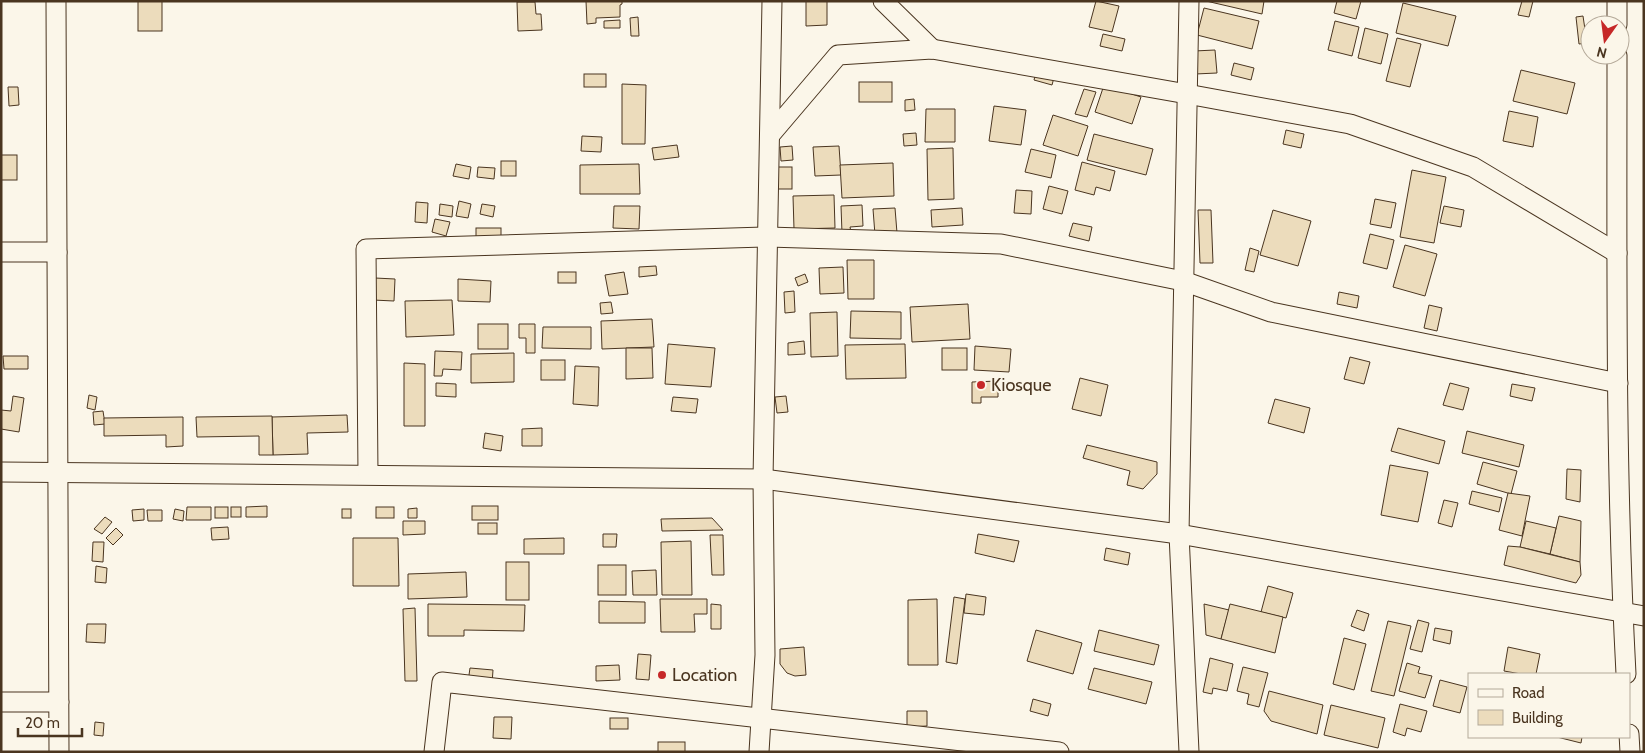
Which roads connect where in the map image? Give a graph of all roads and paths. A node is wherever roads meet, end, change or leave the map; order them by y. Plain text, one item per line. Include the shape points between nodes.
1 (56, 1) edge
2 (772, 1) edge
3 (883, 1) edge
4 (1189, 1) edge
5 (1617, 1) edge
6 (1617, 15) edge
7 (932, 49) junction
8 (1617, 65) edge
9 (1187, 94) junction
10 (770, 135) junction
11 (768, 237) junction
12 (1, 252) edge
13 (57, 252) junction
14 (1617, 253) junction
15 (1183, 281) junction
16 (1618, 382) junction
17 (58, 471) junction
18 (1, 472) edge
19 (368, 474) junction
20 (763, 479) junction
21 (1180, 534) junction
22 (1622, 611) junction
23 (1644, 616) edge
24 (1626, 673) edge
25 (1, 702) edge
26 (59, 702) junction
27 (761, 718) junction
28 (1629, 738) edge
29 (59, 752) edge
30 (434, 752) edge
31 (759, 752) edge
32 (1058, 752) edge
33 (1189, 752) edge
34 (1630, 752) edge

1 - 13 street
2 - 10 street
3 - 7 street
4 - 9 street
5 - 6 street
7 - 9 street
7 - 10 street via 838,55
8 - 14 street
9 - 14 street via 1350,124 1473,167
9 - 15 street
10 - 11 street
11 - 15 street via 1001,244
11 - 19 street via 366,249
11 - 20 street
12 - 13 street
13 - 17 street
14 - 16 street
15 - 16 street via 1271,312
15 - 21 street
16 - 22 street
17 - 18 street
17 - 19 street
17 - 26 street
19 - 20 street
20 - 21 street
20 - 27 street via 765,655
21 - 22 street
21 - 33 street
22 - 23 street
22 - 24 street
25 - 26 street
26 - 29 street
27 - 30 street via 442,682
27 - 31 street
27 - 32 street
28 - 34 street

